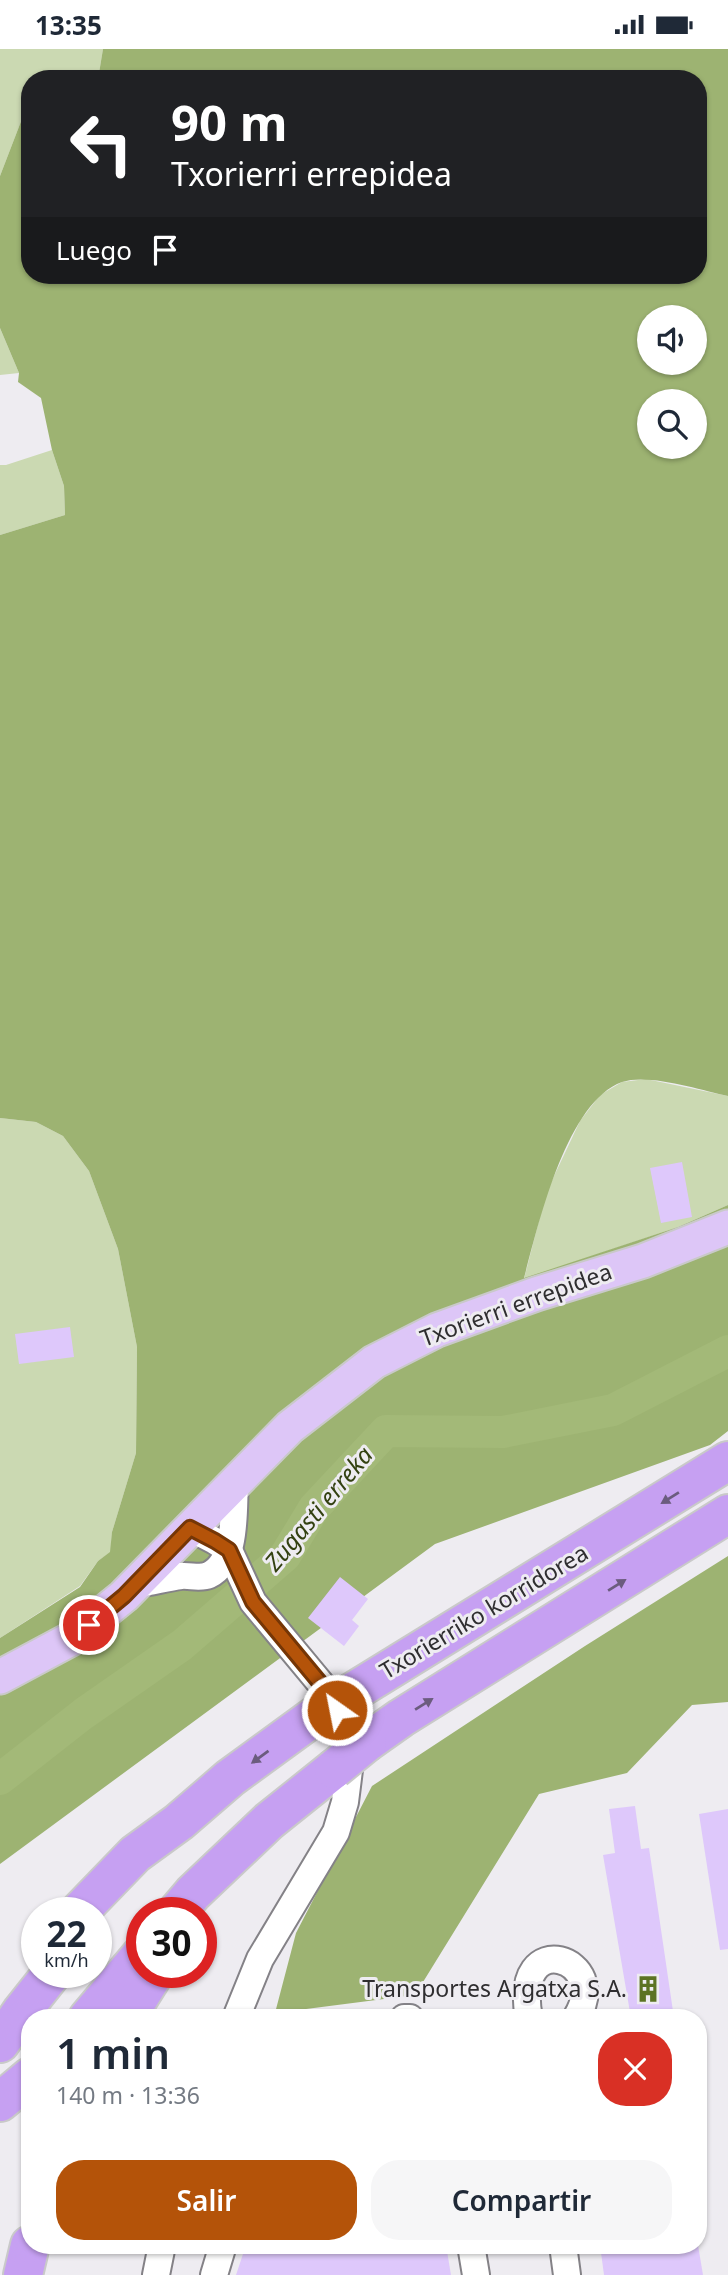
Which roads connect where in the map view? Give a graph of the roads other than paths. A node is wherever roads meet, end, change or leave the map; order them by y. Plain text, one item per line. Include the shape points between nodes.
1 (728, 1227) edge
2 (728, 1461) edge
3 (235, 1483) junction
4 (728, 1514) edge
5 (190, 1528) junction
6 (231, 1553) junction
7 (211, 1576) junction
8 (137, 1584) junction
9 (253, 1602) junction
10 (0, 1677) edge
11 (179, 1822) junction
12 (243, 1847) junction
13 (93, 1897) edge
14 (190, 1897) edge
15 (207, 1897) edge
16 (112, 1904) edge
17 (126, 1973) edge
18 (21, 1975) edge
19 (40, 1988) edge
20 (145, 1988) edge
21 (0, 1998) edge
22 (24, 2009) edge
23 (96, 2009) edge
24 (132, 2009) edge
25 (240, 2009) edge
26 (527, 2009) edge
27 (581, 2009) edge
28 (21, 2012) edge
29 (0, 2043) edge
30 (21, 2084) edge
31 (0, 2102) edge
32 (28, 2254) edge
33 (160, 2254) edge
34 (220, 2254) edge
35 (472, 2254) edge
36 (564, 2254) edge
37 (23, 2275) edge
38 (156, 2275) edge
39 (214, 2275) edge
40 (476, 2275) edge
41 (567, 2275) edge

1 - 3 main road, Txorierri errepidea via 406,1344 324,1399
2 -> 11 highway, Txorierriko korridorea, bridge via 315,1716
3 - 5 main road, Txorierri errepidea
3 - 6 street
12 -> 4 highway, Txorierriko korridorea, bridge via 292,1801 401,1718
5 - 6 street
5 - 7 street via 197,1557
5 - 8 main road, Txorierri errepidea
6 - 7 street
6 - 9 street
7 - 8 street
7 - 9 street
8 - 10 main road, Txorierri errepidea via 71,1639
9 - 25 street via 324,1687 347,1736 350,1762 336,1832 261,1959
11 - 13 highway via 135,1854
11 - 16 highway via 160,1851
12 - 14 highway
12 - 15 highway
17 - 23 highway
18 - 21 highway
19 - 22 highway
20 - 24 highway
26 - 27 street via 533,1972 557,1958 578,1973 585,1988
28 - 29 highway
30 - 31 highway
32 - 37 highway
33 - 38 street
34 - 39 street
35 - 40 street
36 - 41 street

